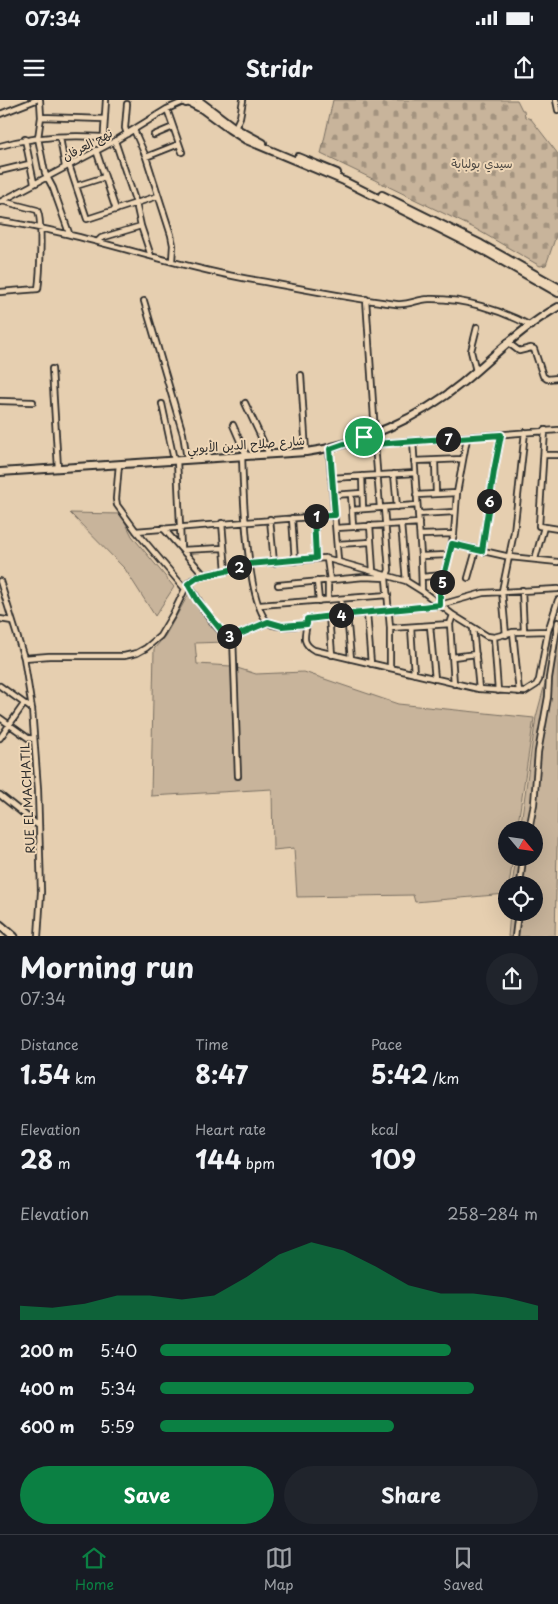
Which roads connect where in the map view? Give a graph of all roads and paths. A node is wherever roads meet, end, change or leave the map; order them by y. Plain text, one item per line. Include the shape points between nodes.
1 (36, 100) edge
2 (40, 100) edge
3 (106, 100) edge
4 (198, 100) edge
5 (244, 100) edge
6 (556, 100) edge
7 (185, 101) edge
8 (127, 104) dead end
9 (168, 109) junction
10 (558, 110) edge
11 (0, 114) edge
12 (40, 117) junction
13 (104, 119) junction
14 (173, 127) junction
15 (235, 128) junction
16 (134, 130) junction
17 (127, 134) junction
18 (154, 135) dead end
19 (60, 137) junction
20 (102, 137) junction
21 (38, 138) junction
22 (25, 139) junction
23 (115, 141) junction
24 (179, 144) junction
25 (0, 146) edge
26 (103, 147) junction
27 (96, 150) junction
28 (182, 152) dead end
29 (146, 157) junction
30 (29, 164) junction
31 (67, 166) junction
32 (0, 172) edge
33 (47, 176) junction
34 (105, 177) junction
35 (34, 183) junction
36 (76, 186) junction
37 (158, 196) junction
38 (1, 201) edge
39 (136, 203) junction
40 (116, 210) junction
41 (0, 221) edge
42 (141, 226) junction
43 (41, 227) junction
44 (69, 234) junction
45 (98, 241) junction
46 (151, 256) junction
47 (172, 261) junction
48 (558, 287) edge
49 (0, 292) edge
50 (558, 294) edge
51 (366, 300) junction
52 (144, 301) dead end
53 (558, 308) edge
54 (558, 313) edge
55 (544, 316) junction
56 (531, 326) junction
57 (477, 327) dead end
58 (508, 342) junction
59 (52, 369) dead end
60 (476, 370) junction
61 (301, 375) dead end
62 (558, 378) edge
63 (0, 401) edge
64 (33, 402) dead end
65 (245, 403) dead end
66 (162, 404) dead end
67 (233, 426) dead end
68 (545, 430) junction
69 (558, 430) edge
70 (374, 432) junction
71 (525, 432) junction
72 (501, 435) junction
73 (364, 437) junction
74 (467, 438) junction
75 (413, 441) junction
76 (375, 444) junction
77 (330, 449) junction
78 (306, 452) junction
79 (269, 454) junction
80 (544, 454) junction
81 (558, 454) edge
82 (244, 455) junction
83 (187, 459) junction
84 (463, 459) junction
85 (175, 460) junction
86 (435, 460) junction
87 (414, 462) junction
88 (120, 464) junction
89 (58, 468) junction
90 (0, 472) edge
91 (415, 473) junction
92 (394, 474) junction
93 (378, 475) junction
94 (362, 476) junction
95 (331, 478) junction
96 (362, 493) junction
97 (457, 493) junction
98 (352, 494) junction
99 (436, 494) junction
100 (333, 495) junction
101 (416, 495) junction
102 (417, 506) junction
103 (397, 507) junction
104 (382, 508) junction
105 (363, 509) junction
106 (352, 510) junction
107 (455, 512) junction
108 (418, 514) junction
109 (335, 515) junction
110 (314, 516) junction
111 (292, 518) junction
112 (270, 519) junction
113 (246, 521) junction
114 (418, 522) junction
115 (222, 523) junction
116 (386, 524) junction
117 (401, 524) junction
118 (370, 525) junction
119 (180, 526) junction
120 (353, 526) junction
121 (544, 527) junction
122 (163, 528) junction
123 (336, 528) junction
124 (558, 529) edge
125 (136, 531) junction
126 (454, 534) junction
127 (420, 535) junction
128 (371, 542) junction
129 (337, 544) junction
130 (452, 544) junction
131 (224, 548) junction
132 (182, 549) junction
133 (476, 550) junction
134 (482, 551) junction
135 (448, 555) junction
136 (421, 556) junction
137 (510, 556) junction
138 (316, 558) junction
139 (328, 559) junction
140 (534, 559) junction
141 (295, 560) junction
142 (338, 560) junction
143 (558, 562) edge
144 (274, 563) junction
145 (249, 564) junction
146 (226, 571) junction
147 (373, 571) junction
148 (204, 575) junction
149 (443, 575) junction
150 (387, 576) junction
151 (422, 577) junction
152 (468, 578) dead end
153 (328, 580) junction
154 (0, 581) edge
155 (317, 581) junction
156 (406, 581) junction
157 (188, 584) junction
158 (278, 584) dead end
159 (185, 589) junction
160 (558, 589) edge
161 (522, 590) junction
162 (422, 591) junction
163 (502, 592) junction
164 (388, 595) junction
165 (328, 600) junction
166 (341, 600) junction
167 (558, 600) edge
168 (319, 601) junction
169 (260, 605) junction
170 (440, 605) junction
171 (389, 611) junction
172 (367, 613) junction
173 (345, 615) junction
174 (453, 615) junction
175 (329, 616) junction
176 (0, 619) edge
177 (12, 620) junction
178 (268, 622) junction
179 (558, 622) edge
180 (307, 624) junction
181 (450, 624) junction
182 (430, 626) junction
183 (411, 627) junction
184 (390, 628) junction
185 (473, 628) junction
186 (524, 631) junction
187 (548, 631) junction
188 (513, 632) junction
189 (506, 635) junction
190 (233, 637) junction
191 (494, 637) junction
192 (476, 654) junction
193 (332, 655) junction
194 (453, 657) junction
195 (24, 658) junction
196 (351, 659) junction
197 (370, 664) junction
198 (390, 668) junction
199 (414, 674) junction
200 (435, 679) junction
201 (454, 684) junction
202 (0, 686) edge
203 (479, 689) junction
204 (498, 691) junction
205 (519, 692) junction
206 (24, 704) junction
207 (32, 709) junction
208 (0, 718) edge
209 (10, 724) junction
210 (0, 738) edge
211 (34, 739) junction
212 (238, 776) dead end
213 (0, 795) edge
214 (531, 821) edge
215 (39, 826) junction
216 (517, 921) edge
217 (0, 925) edge
218 (14, 936) edge
219 (38, 936) edge
220 (515, 936) edge

1 - 11 street
2 - 12 street
3 - 13 street
4 - 15 main road
5 - 15 street
6 - 10 street
7 - 9 street, نهج العرفان
7 - 50 main road via 202,108 246,140 351,184 486,252
8 - 17 street
9 - 14 street
9 - 16 street, نهج العرفان
12 - 13 street
12 - 21 street
13 - 20 street
14 - 18 street
14 - 24 street
15 - 48 main road via 407,207
16 - 17 street, نهج العرفان
16 - 29 street
17 - 23 street, نهج العرفان
19 - 20 street
19 - 21 street
19 - 31 street
20 - 26 street
21 - 22 street
21 - 33 street
22 - 25 street
22 - 30 street
23 - 26 street, نهج العرفان
23 - 39 street
24 - 28 street
24 - 29 street
26 - 27 street, نهج العرفان
27 - 31 street, نهج العرفان
27 - 34 street
29 - 37 street
30 - 32 street
30 - 35 street
31 - 33 street, نهج العرفان
31 - 36 street
33 - 35 street, نهج العرفان
33 - 44 street
34 - 36 street
34 - 40 street
35 - 38 street, نهج العرفان
36 - 40 street via 87,220
37 - 39 street
37 - 47 street via 171,235
38 - 43 street via 37,210
39 - 40 street
39 - 42 street
41 - 43 street
42 - 45 street
42 - 46 street
43 - 44 street
43 - 49 street via 38,288
44 - 45 street
45 - 46 street
46 - 47 street
47 - 51 street
51 - 56 street via 406,305 426,299 450,300 498,312
51 - 70 street
52 - 83 street via 183,434
53 - 55 main road, شارع صلاح الدين الأيوبي
54 - 55 main road, شارع صلاح الدين الأيوبي
55 - 56 main road, شارع صلاح الدين الأيوبي
56 - 58 main road, شارع صلاح الدين الأيوبي
57 - 60 street via 471,351
58 - 60 main road, شارع صلاح الدين الأيوبي
58 - 62 street via 518,352 534,349 543,376
59 - 89 street
60 - 70 main road, شارع صلاح الدين الأيوبي via 432,405
61 - 78 street
63 - 64 street
65 - 79 street
66 - 85 street
67 - 82 street
68 - 69 street
68 - 71 street
68 - 80 street
70 - 73 main road, شارع صلاح الدين الأيوبي
71 - 72 street
71 - 137 street
72 - 74 street
72 - 134 street
73 - 76 street
73 - 77 main road, شارع صلاح الدين الأيوبي
74 - 75 street
74 - 84 street
75 - 76 street
75 - 87 street
76 - 93 street
77 - 78 main road, شارع صلاح الدين الأيوبي
77 - 95 street
78 - 79 main road, شارع صلاح الدين الأيوبي
79 - 82 main road, شارع صلاح الدين الأيوبي
80 - 81 street
80 - 121 street via 538,526
82 - 83 main road, شارع صلاح الدين الأيوبي
82 - 113 street
83 - 85 main road, شارع صلاح الدين الأيوبي
84 - 86 street
84 - 97 street
85 - 88 main road, شارع صلاح الدين الأيوبي
85 - 119 street
86 - 87 street
86 - 99 street
87 - 91 street
88 - 89 main road, شارع صلاح الدين الأيوبي
88 - 125 street via 116,499
89 - 90 main road, شارع صلاح الدين الأيوبي
91 - 92 street
91 - 101 street
92 - 93 street
92 - 103 street
93 - 94 street
93 - 104 street
94 - 95 street
94 - 96 street
95 - 100 street
96 - 98 street
96 - 105 street
97 - 99 street
97 - 107 street
98 - 100 street
98 - 106 street
99 - 101 street
100 - 109 street
101 - 102 street
102 - 103 street
102 - 108 street
103 - 104 street
104 - 105 street
104 - 116 street
105 - 106 street
106 - 120 street
107 - 108 street
107 - 126 street
108 - 114 street
109 - 110 street
109 - 123 street
110 - 111 street
110 - 138 street
111 - 112 street
111 - 141 street
112 - 113 street
112 - 144 street
113 - 115 street
113 - 145 street
114 - 117 street
114 - 127 street
115 - 119 street
115 - 131 street
116 - 117 street
116 - 118 street
116 - 150 street
117 - 156 street
118 - 120 street
118 - 128 street
119 - 122 street
119 - 132 street
120 - 123 street
121 - 124 street
121 - 140 street
122 - 125 street
122 - 132 street
123 - 129 street
125 - 159 street
126 - 127 street
126 - 130 street
127 - 136 street
128 - 129 street
128 - 147 street
129 - 142 street
130 - 133 street
130 - 135 street
131 - 132 street
131 - 146 street
132 - 148 street
133 - 134 street
133 - 152 street
134 - 137 street
135 - 136 street
135 - 149 street
136 - 151 street
137 - 140 street
137 - 163 street
138 - 139 street
138 - 141 street
139 - 142 street
139 - 153 street
140 - 143 street
141 - 144 street
142 - 147 street
144 - 145 street
145 - 146 street
145 - 169 street
146 - 148 street
147 - 150 street
148 - 157 street
149 - 151 street
149 - 170 street
150 - 153 street
150 - 156 street
150 - 164 street
151 - 162 street
153 - 155 street
153 - 165 street
154 - 177 street, RUE EL MACHATIL
155 - 158 street
155 - 168 street
156 - 162 street
157 - 159 street
157 - 190 street via 221,630
159 - 195 street via 160,636 138,653
160 - 161 street
161 - 163 street
161 - 186 street
162 - 170 street
163 - 170 street via 480,594
163 - 189 street
164 - 166 street
164 - 171 street
165 - 166 street
165 - 168 street
166 - 173 street
167 - 187 street
168 - 169 street
169 - 178 street
170 - 171 street
170 - 174 street
171 - 172 street
171 - 184 street
172 - 173 street
172 - 197 street
173 - 175 street
173 - 196 street
174 - 181 street
174 - 185 street
175 - 180 street via 307,619
175 - 193 street
176 - 177 street
177 - 195 street, RUE EL MACHATIL
178 - 180 street via 282,626
178 - 190 street
179 - 214 street
180 - 193 street via 306,644
181 - 182 street
181 - 194 street
182 - 183 street
182 - 200 street
183 - 184 street
183 - 199 street
184 - 198 street
185 - 191 street
185 - 192 street
186 - 187 street
186 - 188 street
187 - 205 street via 539,680 530,689
188 - 189 street
188 - 205 street
189 - 191 street
190 - 212 street
191 - 204 street
192 - 194 street
192 - 203 street
193 - 196 street
194 - 201 street
195 - 207 street, RUE EL MACHATIL
196 - 197 street
197 - 198 street
198 - 199 street
199 - 200 street
200 - 201 street
201 - 203 street
202 - 206 street
203 - 204 street
204 - 205 street
206 - 207 street
206 - 209 street
207 - 211 street, RUE EL MACHATIL
208 - 209 street
209 - 210 street
209 - 211 street
211 - 215 street, RUE EL MACHATIL
213 - 215 street
215 - 219 street, RUE EL MACHATIL
216 - 220 street
217 - 218 main road

